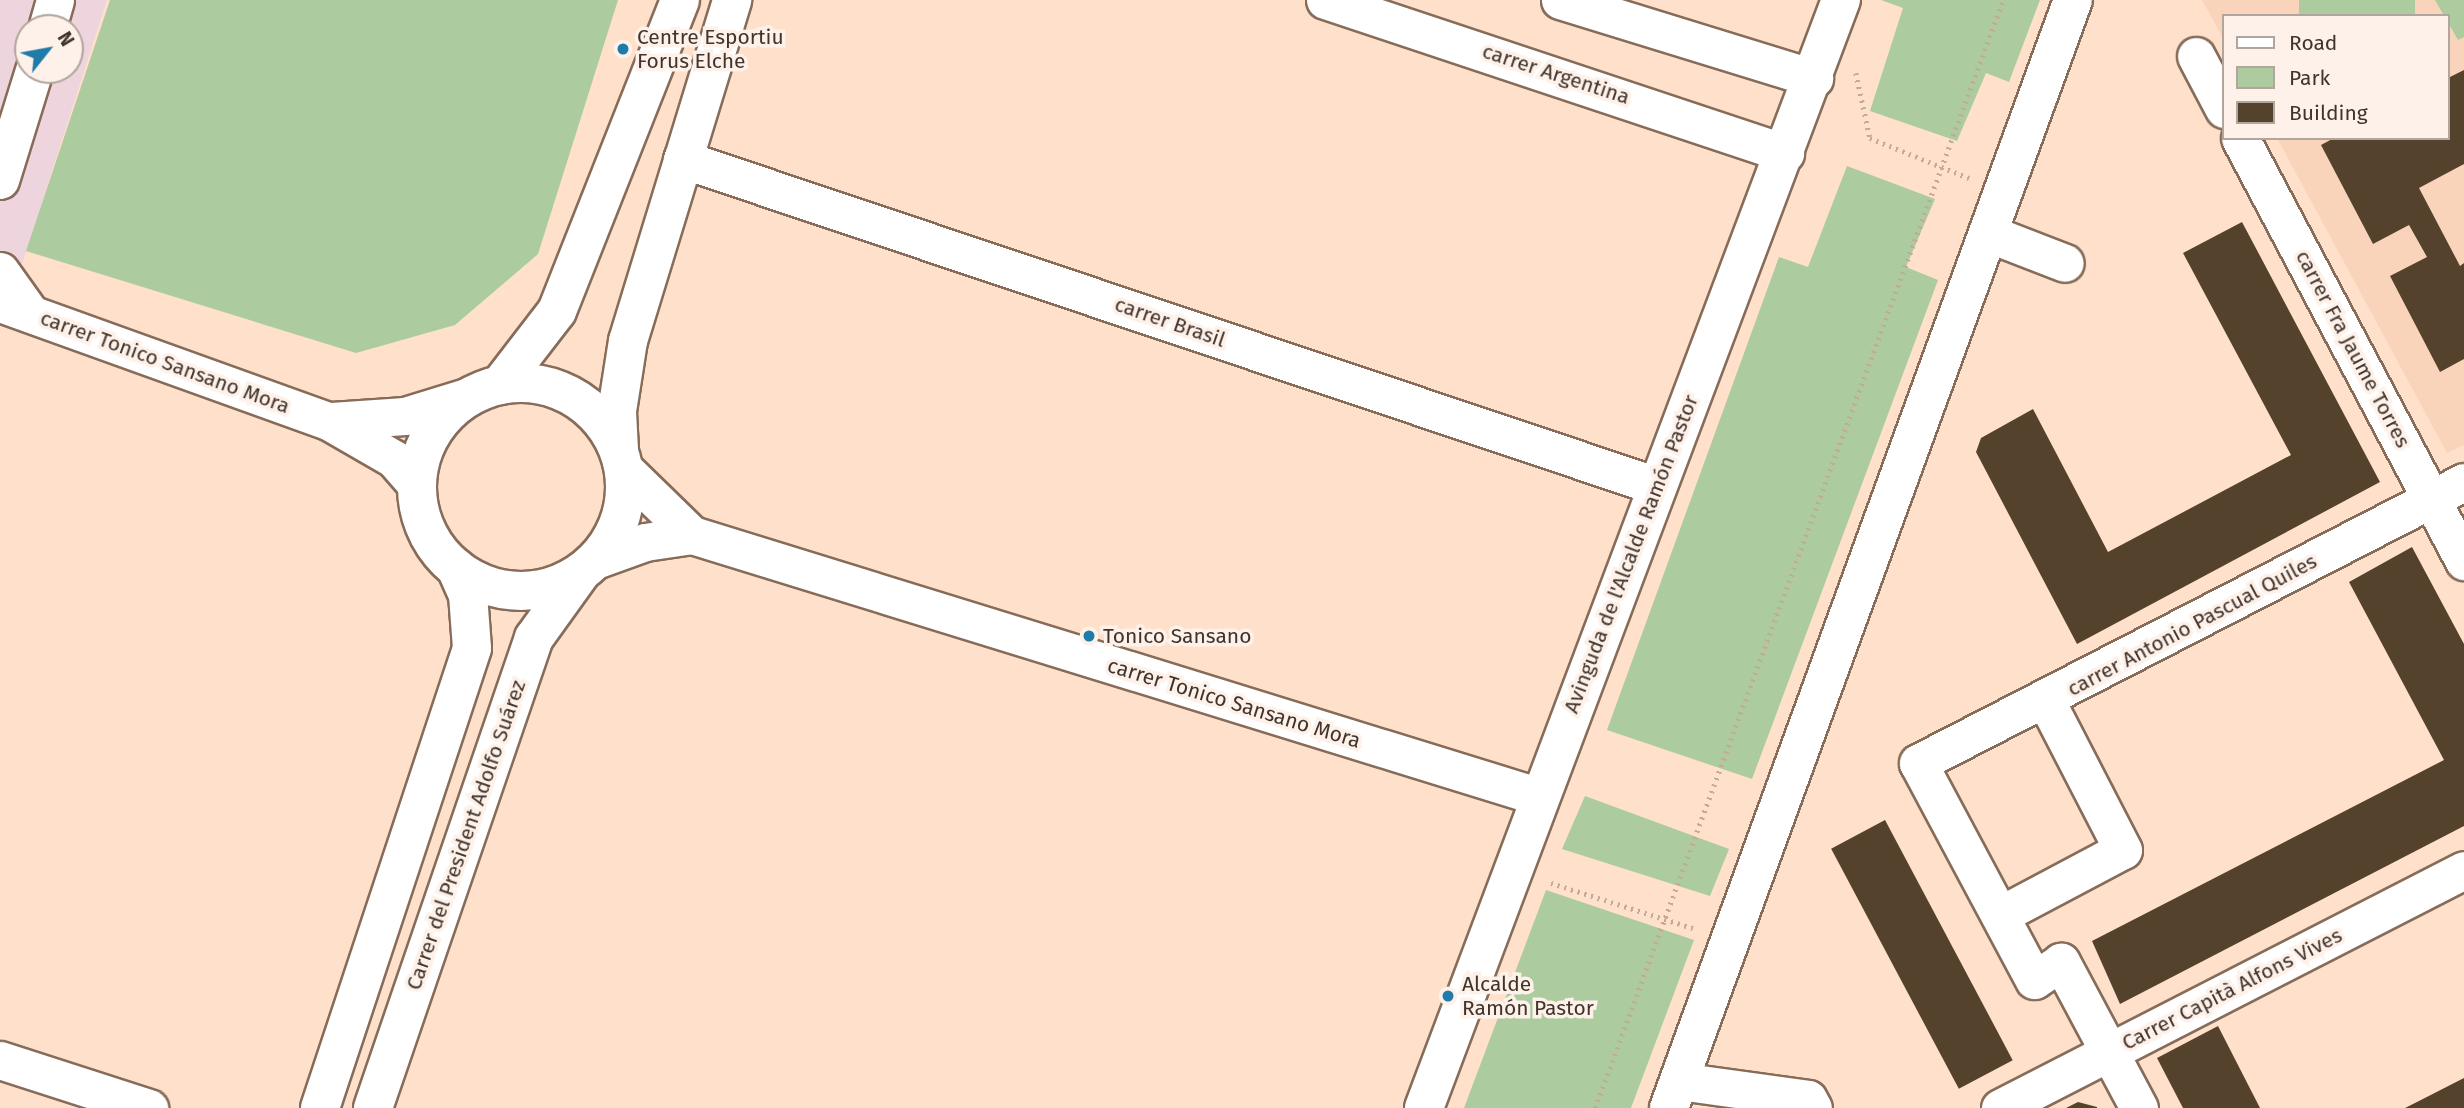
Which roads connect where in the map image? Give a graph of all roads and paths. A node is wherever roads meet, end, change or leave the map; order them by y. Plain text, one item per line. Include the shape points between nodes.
1 (680, 0) edge
2 (732, 0) edge
3 (1325, 0) edge
4 (1560, 0) edge
5 (2003, 0) edge
6 (2073, 0) edge
7 (1841, 1) edge
8 (2196, 56) dead end
9 (1814, 78) junction
10 (28, 84) edge
11 (2222, 105) edge
12 (7, 131) edge
13 (2241, 140) edge
14 (1785, 153) junction
15 (682, 159) junction
16 (1941, 169) junction
17 (0, 180) edge
18 (2007, 191) junction
19 (1990, 234) junction
20 (2065, 262) dead end
21 (0, 271) edge
22 (15, 308) edge
23 (485, 390) junction
24 (330, 422) junction
25 (621, 459) junction
26 (2464, 482) edge
27 (416, 485) junction
28 (1657, 486) junction
29 (2432, 499) junction
30 (692, 535) junction
31 (2464, 561) edge
32 (587, 567) junction
33 (456, 568) junction
34 (2046, 701) junction
35 (1537, 796) junction
36 (1510, 869) junction
37 (2464, 870) edge
38 (2000, 915) junction
39 (1666, 920) junction
40 (1700, 930) dead end
41 (2110, 1052) junction
42 (0, 1060) edge
43 (1674, 1095) edge
44 (149, 1108) edge
45 (320, 1108) edge
46 (373, 1108) edge
47 (1424, 1108) edge
48 (1595, 1108) edge
49 (1813, 1108) edge
50 (2000, 1108) edge
51 (2139, 1108) edge

1 - 23 main road via 557,312
2 - 15 main road
3 - 14 street, carrer Argentina
4 - 9 street
5 - 16 path
6 - 18 main road
7 - 9 main road, Avinguda de l'Alcalde Ramón Pastor
7 - 16 path via 1870,138
8 - 11 street
9 - 14 main road, Avinguda de l'Alcalde Ramón Pastor
10 - 12 street
12 - 17 street
13 - 29 street, carrer Fra Jaume Torres
14 - 28 main road, Avinguda de l'Alcalde Ramón Pastor
15 - 25 main road via 628,341 617,411
15 - 28 street, carrer Brasil
16 - 18 path
16 - 39 path
18 - 19 main road
19 - 20 street
19 - 43 main road
21 - 22 street
22 - 24 street, carrer Tonico Sansano Mora
23 - 24 street, carrer Tonico Sansano Mora via 405,416
23 - 25 main road via 545,384 576,397 602,420
23 - 27 main road via 428,437
24 - 27 street, carrer Tonico Sansano Mora via 394,459
25 - 30 street, carrer Tonico Sansano Mora via 638,489
25 - 32 main road via 621,519
26 - 29 street, carrer Antonio Pascual Quiles
27 - 33 main road via 428,537
28 - 35 main road, Avinguda de l'Alcalde Ramón Pastor
29 - 31 street, carrer Fra Jaume Torres
29 - 34 street, carrer Antonio Pascual Quiles
30 - 32 street, carrer Tonico Sansano Mora via 645,542
30 - 35 street, carrer Tonico Sansano Mora
32 - 33 main road via 548,589 513,592 479,583
32 - 46 main road, Carrer del President Adolfo Suárez via 534,639
33 - 45 main road via 468,595 472,648
34 - 38 street via 2123,850
34 - 38 street, carrer Antonio Pascual Quiles via 1918,763
35 - 36 main road, Avinguda de l'Alcalde Ramón Pastor
36 - 39 path
36 - 47 main road, Avinguda de l'Alcalde Ramón Pastor
37 - 41 street, Carrer Capità Alfons Vives
38 - 41 street via 2034,980 2061,962
39 - 40 path
39 - 48 path
41 - 50 street, Carrer Capità Alfons Vives
41 - 51 street
42 - 44 street
43 - 49 street via 1808,1100

